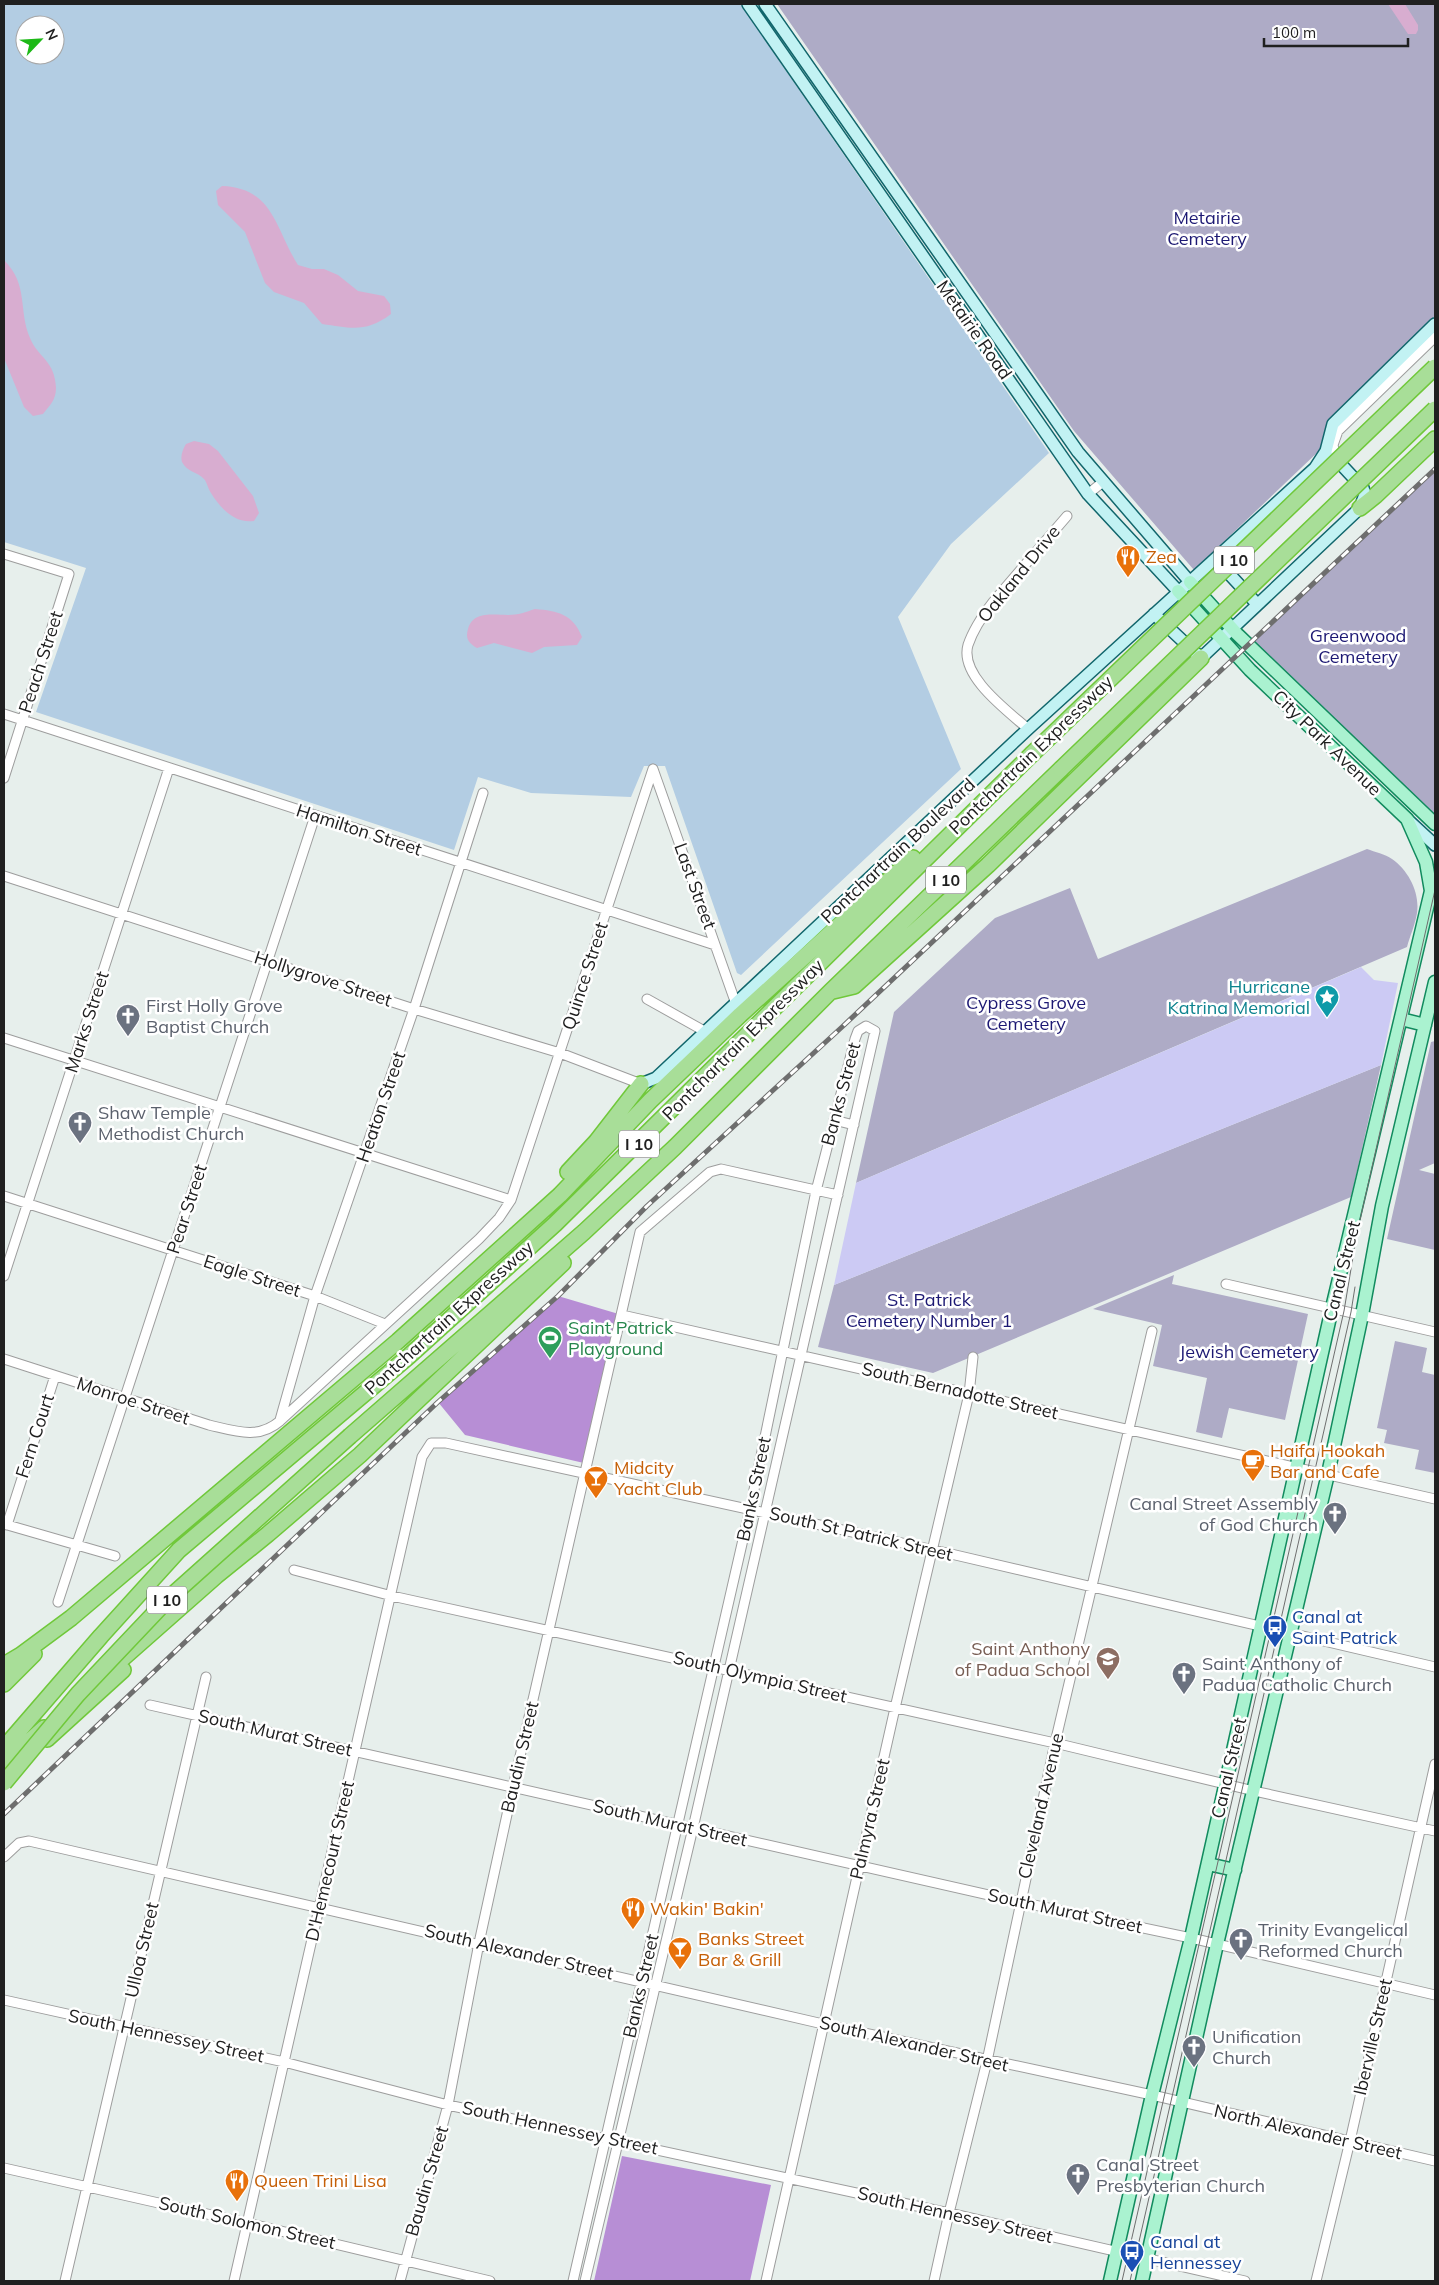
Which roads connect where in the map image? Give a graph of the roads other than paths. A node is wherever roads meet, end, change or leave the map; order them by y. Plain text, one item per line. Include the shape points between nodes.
1 (748, 4) edge
2 (765, 4) edge
3 (1435, 324) edge
4 (1435, 337) edge
5 (1435, 367) edge
6 (1435, 409) edge
7 (1435, 438) edge
8 (1321, 460) junction
9 (1336, 460) junction
10 (1104, 481) junction
11 (1088, 494) junction
12 (1360, 508) junction
13 (1067, 516) dead end
14 (4, 554) edge
15 (1216, 559) junction
16 (1190, 582) junction
17 (1178, 591) junction
18 (1258, 604) junction
19 (1154, 614) junction
20 (1227, 633) junction
21 (1201, 658) junction
22 (4, 714) edge
23 (22, 720) junction
24 (1028, 729) junction
25 (169, 768) junction
26 (653, 769) joint
27 (4, 778) edge
28 (483, 793) dead end
29 (315, 816) junction
30 (1407, 819) junction
31 (1435, 824) edge
32 (942, 842) junction
33 (1435, 845) edge
34 (460, 863) junction
35 (4, 876) edge
36 (1433, 886) edge
37 (606, 910) junction
38 (123, 915) junction
39 (715, 945) junction
40 (268, 961) junction
41 (1435, 982) edge
42 (831, 991) junction
43 (646, 1000) dead end
44 (736, 1004) junction
45 (414, 1009) junction
46 (1401, 1019) junction
47 (1425, 1025) junction
48 (706, 1032) junction
49 (4, 1038) edge
50 (560, 1053) junction
51 (74, 1061) junction
52 (641, 1084) junction
53 (221, 1107) junction
54 (834, 1120) junction
55 (854, 1125) junction
56 (365, 1155) junction
57 (816, 1190) junction
58 (4, 1196) edge
59 (838, 1196) junction
60 (511, 1200) junction
61 (27, 1203) junction
62 (584, 1232) junction
63 (174, 1251) junction
64 (479, 1268) junction
65 (4, 1276) edge
66 (1226, 1284) dead end
67 (315, 1296) junction
68 (1332, 1308) junction
69 (622, 1315) junction
70 (1362, 1315) junction
71 (385, 1324) junction
72 (1152, 1331) dead end
73 (1435, 1332) edge
74 (784, 1351) junction
75 (802, 1355) junction
76 (973, 1357) dead end
77 (4, 1359) edge
78 (55, 1376) junction
79 (969, 1394) junction
80 (125, 1399) junction
81 (280, 1421) junction
82 (1129, 1430) junction
83 (263, 1431) joint
84 (431, 1443) joint
85 (1297, 1467) junction
86 (586, 1474) junction
87 (1328, 1474) junction
88 (1435, 1499) edge
89 (750, 1509) junction
90 (766, 1512) junction
91 (1287, 1512) junction
92 (1316, 1520) junction
93 (5, 1525) edge
94 (268, 1534) junction
95 (78, 1544) junction
96 (934, 1550) junction
97 (116, 1556) dead end
98 (294, 1570) dead end
99 (1093, 1588) junction
100 (392, 1596) junction
101 (58, 1602) dead end
102 (71, 1618) junction
103 (1261, 1627) junction
104 (549, 1632) junction
105 (1290, 1634) junction
106 (4, 1665) edge
107 (712, 1666) junction
108 (1435, 1667) edge
109 (730, 1670) junction
110 (206, 1677) dead end
111 (4, 1684) edge
112 (150, 1705) dead end
113 (895, 1708) junction
114 (196, 1715) junction
115 (1055, 1743) junction
116 (4, 1748) edge
117 (354, 1751) junction
118 (4, 1764) edge
119 (1435, 1764) edge
120 (4, 1779) edge
121 (4, 1783) edge
122 (1226, 1784) junction
123 (513, 1787) junction
124 (1254, 1791) junction
125 (679, 1825) junction
126 (1420, 1827) junction
127 (693, 1828) junction
128 (1435, 1830) edge
129 (4, 1857) edge
130 (1208, 1864) junction
131 (859, 1865) junction
132 (1235, 1870) junction
133 (160, 1871) junction
134 (1020, 1902) junction
135 (320, 1906) junction
136 (1191, 1938) junction
137 (479, 1943) junction
138 (1217, 1944) junction
139 (642, 1981) junction
140 (655, 1984) junction
141 (1385, 1984) junction
142 (1435, 1995) edge
143 (4, 2000) edge
144 (824, 2024) junction
145 (124, 2028) junction
146 (987, 2061) junction
147 (284, 2062) junction
148 (1152, 2095) junction
149 (1181, 2102) junction
150 (448, 2105) junction
151 (607, 2138) junction
152 (618, 2140) junction
153 (1350, 2141) junction
154 (1435, 2162) edge
155 (4, 2168) edge
156 (788, 2178) junction
157 (87, 2186) junction
158 (948, 2213) junction
159 (247, 2223) junction
160 (1117, 2252) junction
161 (1147, 2259) junction
162 (405, 2260) junction
163 (64, 2281) edge
164 (234, 2281) edge
165 (400, 2281) edge
166 (490, 2281) edge
167 (573, 2281) edge
168 (586, 2281) edge
169 (766, 2281) edge
170 (934, 2281) edge
171 (1110, 2281) edge
172 (1142, 2281) edge
173 (1245, 2281) edge
174 (1316, 2281) edge

1 - 11 street, Metairie Road
2 - 10 street, Metairie Road via 1078,452
3 - 8 street, Pontchartrain Boulevard via 1333,424
4 - 9 street via 1338,430 1333,445
5 - 32 highway, Pontchartrain Expressway / I 10, bridge
6 - 42 highway, Pontchartrain Expressway / I 10, bridge
7 - 12 highway
8 - 9 street
8 - 15 street, Pontchartrain Boulevard
9 - 12 street via 1363,488 1365,494
10 - 11 street
10 - 16 street, Metairie Road
11 - 17 street, Metairie Road
12 - 18 street
13 - 24 street, Oakland Drive via 982,616 967,647 968,662 981,686
14 - 23 street, Peach Street via 69,574
15 - 16 street, Pontchartrain Boulevard
15 - 18 street
16 - 17 street, Pontchartrain Boulevard
16 - 20 main road, Metairie Road
17 - 19 street, Pontchartrain Boulevard
17 - 20 main road, Metairie Road
18 - 20 street
19 - 21 street
19 - 24 street, Pontchartrain Boulevard
20 - 21 street
20 - 30 main road, City Park Avenue via 1250,670
20 - 31 main road, City Park Avenue
21 - 42 highway via 988,865 854,986
22 - 23 street, Hamilton Street
23 - 25 street, Hamilton Street
23 - 27 street, Peach Street
24 - 44 street, Pontchartrain Boulevard
25 - 29 street, Hamilton Street
25 - 38 street, Marks Street
26 - 37 street, Quince Street
26 - 39 street, Last Street
28 - 34 street, Heaton Street
29 - 34 street, Hamilton Street
29 - 40 street, Pear Street
30 - 33 street, City Park Avenue
30 - 36 main road, Canal Street
32 - 64 highway via 926,846 740,1015 650,1101 560,1195
32 - 116 highway, Pontchartrain Expressway / I 10 via 555,1224 442,1327 179,1550
34 - 37 street, Hamilton Street
34 - 45 street, Heaton Street
35 - 38 street, Hollygrove Street
36 - 46 main road, Canal Street
37 - 39 street, Hamilton Street
37 - 50 street, Quince Street
38 - 40 street, Hollygrove Street
38 - 51 street, Marks Street
39 - 44 street, Last Street
40 - 45 street, Hollygrove Street
40 - 53 street, Pear Street
41 - 47 main road, Canal Street
42 - 62 highway, Pontchartrain Expressway / I 10 via 675,1147
43 - 48 street
44 - 48 street, Pontchartrain Boulevard
45 - 50 street, Hollygrove Street
45 - 56 street, Heaton Street
46 - 47 main road
46 - 68 main road, Canal Street
47 - 70 main road, Canal Street via 1382,1206
48 - 52 street, Pontchartrain Boulevard via 656,1078
49 - 51 street
50 - 52 street, Hollygrove Street
50 - 60 street, Quince Street
51 - 53 street
51 - 61 street, Marks Street
52 - 64 highway via 596,1142
53 - 56 street
53 - 63 street, Pear Street
54 - 55 street
54 - 55 street, Banks Street via 855,1039 858,1031 866,1026 875,1031
54 - 57 street, Banks Street
55 - 59 street, Banks Street
56 - 60 street
56 - 67 street, Heaton Street
57 - 59 street
57 - 69 street, Baudin Street via 722,1169 710,1172 640,1232
57 - 74 street, Banks Street
58 - 61 street, Eagle Street
59 - 75 street, Banks Street
60 - 71 street, Quince Street via 479,1239
61 - 63 street, Eagle Street
61 - 65 street, Marks Street
62 - 94 highway via 583,1244 485,1338 360,1455
62 - 121 highway, Pontchartrain Expressway / I 10, bridge via 168,1598 78,1694
63 - 67 street, Eagle Street
63 - 80 street, Pear Street
64 - 102 highway via 398,1341
66 - 68 street
67 - 71 street, Eagle Street
67 - 81 street, Heaton Street
68 - 70 street
68 - 85 main road, Canal Street
69 - 74 street, South Bernadotte Street
69 - 86 street, Baudin Street
70 - 73 street
70 - 87 main road, Canal Street
71 - 81 street, Quince Street
72 - 82 street, Cleveland Avenue
74 - 75 street, South Bernadotte Street
74 - 89 street, Banks Street
75 - 79 street, South Bernadotte Street
75 - 90 street, Banks Street
76 - 79 street, Palmyra Street
77 - 78 street, Monroe Street
78 - 80 street, Monroe Street
78 - 93 street, Fern Court
79 - 82 street, South Bernadotte Street
79 - 96 street, Palmyra Street
80 - 83 street, Monroe Street via 243,1433
80 - 95 street, Pear Street
81 - 83 street, Quince Street
82 - 85 street, South Bernadotte Street
82 - 99 street, Cleveland Avenue
84 - 86 street, South St Patrick Street via 446,1443
84 - 100 street, D'Hemecourt Street via 422,1457
85 - 87 street, South Bernadotte Street
85 - 91 main road, Canal Street
86 - 89 street, South St Patrick Street
86 - 104 street, Baudin Street
87 - 88 street, South Bernadotte Street
87 - 92 main road, Canal Street
89 - 90 street, South St Patrick Street
89 - 107 street, Banks Street
90 - 96 street, South St Patrick Street
90 - 109 street, Banks Street
91 - 92 main road
91 - 103 main road, Canal Street
92 - 105 main road, Canal Street
93 - 95 street
94 - 118 highway, bridge
94 - 120 highway, bridge via 162,1637
95 - 97 street
95 - 101 street, Pear Street
96 - 99 street, South St Patrick Street
96 - 113 street, Palmyra Street
98 - 100 street, South Olympia Street
99 - 103 street, South St Patrick Street
99 - 115 street, Cleveland Avenue
100 - 104 street, South Olympia Street
100 - 117 street, D'Hemecourt Street
102 - 106 highway
102 - 111 highway
103 - 105 street, South St Patrick Street
103 - 122 main road, Canal Street
104 - 107 street, South Olympia Street
104 - 123 street, Baudin Street
105 - 108 street, South St Patrick Street
105 - 124 main road, Canal Street
107 - 109 street, South Olympia Street
107 - 125 street, Banks Street
109 - 113 street, South Olympia Street
109 - 127 street, Banks Street
110 - 114 street, Ulloa Street
112 - 114 street, South Murat Street
113 - 115 street, South Olympia Street
113 - 131 street, Palmyra Street
114 - 117 street, South Murat Street
114 - 133 street, Ulloa Street
115 - 122 street, South Olympia Street
115 - 134 street, Cleveland Avenue
117 - 123 street, South Murat Street
117 - 135 street, D'Hemecourt Street
119 - 126 street, Iberville Street
122 - 124 street, South Olympia Street
122 - 130 main road, Canal Street
123 - 125 street, South Murat Street
123 - 137 street, Baudin Street
124 - 126 street, South Olympia Street
124 - 132 main road, Canal Street
125 - 127 street, South Murat Street
125 - 139 street, Banks Street
126 - 128 street, South Olympia Street
126 - 141 street, Iberville Street
127 - 131 street, South Murat Street
127 - 140 street, Banks Street
129 - 133 street, South Alexander Street via 25,1840
130 - 132 main road
130 - 136 main road, Canal Street
131 - 134 street, South Murat Street
131 - 144 street, Palmyra Street
132 - 138 main road, Canal Street
133 - 135 street, South Alexander Street
133 - 145 street, Ulloa Street
134 - 136 street, South Murat Street
134 - 146 street, Cleveland Avenue
135 - 137 street, South Alexander Street
135 - 147 street, D'Hemecourt Street
136 - 138 street, South Murat Street
136 - 148 main road, Canal Street
137 - 139 street, South Alexander Street
137 - 150 street, Baudin Street
138 - 141 street, South Murat Street
138 - 149 main road, Canal Street
139 - 140 street, South Alexander Street
139 - 151 street, Banks Street
140 - 144 street, South Alexander Street
140 - 152 street, Banks Street
141 - 142 street, South Murat Street
141 - 153 street, Iberville Street
143 - 145 street, South Hennessey Street
144 - 146 street, South Alexander Street
144 - 156 street, Palmyra Street
145 - 147 street, South Hennessey Street
145 - 157 street, Ulloa Street
146 - 148 street, South Alexander Street
146 - 158 street, Cleveland Avenue
147 - 150 street, South Hennessey Street
147 - 159 street, D'Hemecourt Street
148 - 149 street, South Alexander Street
148 - 160 main road, Canal Street
149 - 153 street, North Alexander Street
149 - 161 main road, Canal Street
150 - 151 street, South Hennessey Street
150 - 162 street, Baudin Street
151 - 152 street, South Hennessey Street
151 - 167 street, Banks Street
152 - 156 street, South Hennessey Street
152 - 168 street, Banks Street
153 - 154 street, North Alexander Street
153 - 174 street, Iberville Street
155 - 157 street, South Solomon Street
156 - 158 street, South Hennessey Street
156 - 169 street, Palmyra Street
157 - 159 street, South Solomon Street
157 - 163 street, Ulloa Street
158 - 160 street, South Hennessey Street
158 - 170 street, Cleveland Avenue
159 - 162 street, South Solomon Street
159 - 164 street, D'Hemecourt Street
160 - 161 street, South Hennessey Street
160 - 171 main road, Canal Street
161 - 172 main road, Canal Street
161 - 173 street, South Hennessey Street
162 - 165 street, Baudin Street
162 - 166 street, South Solomon Street

